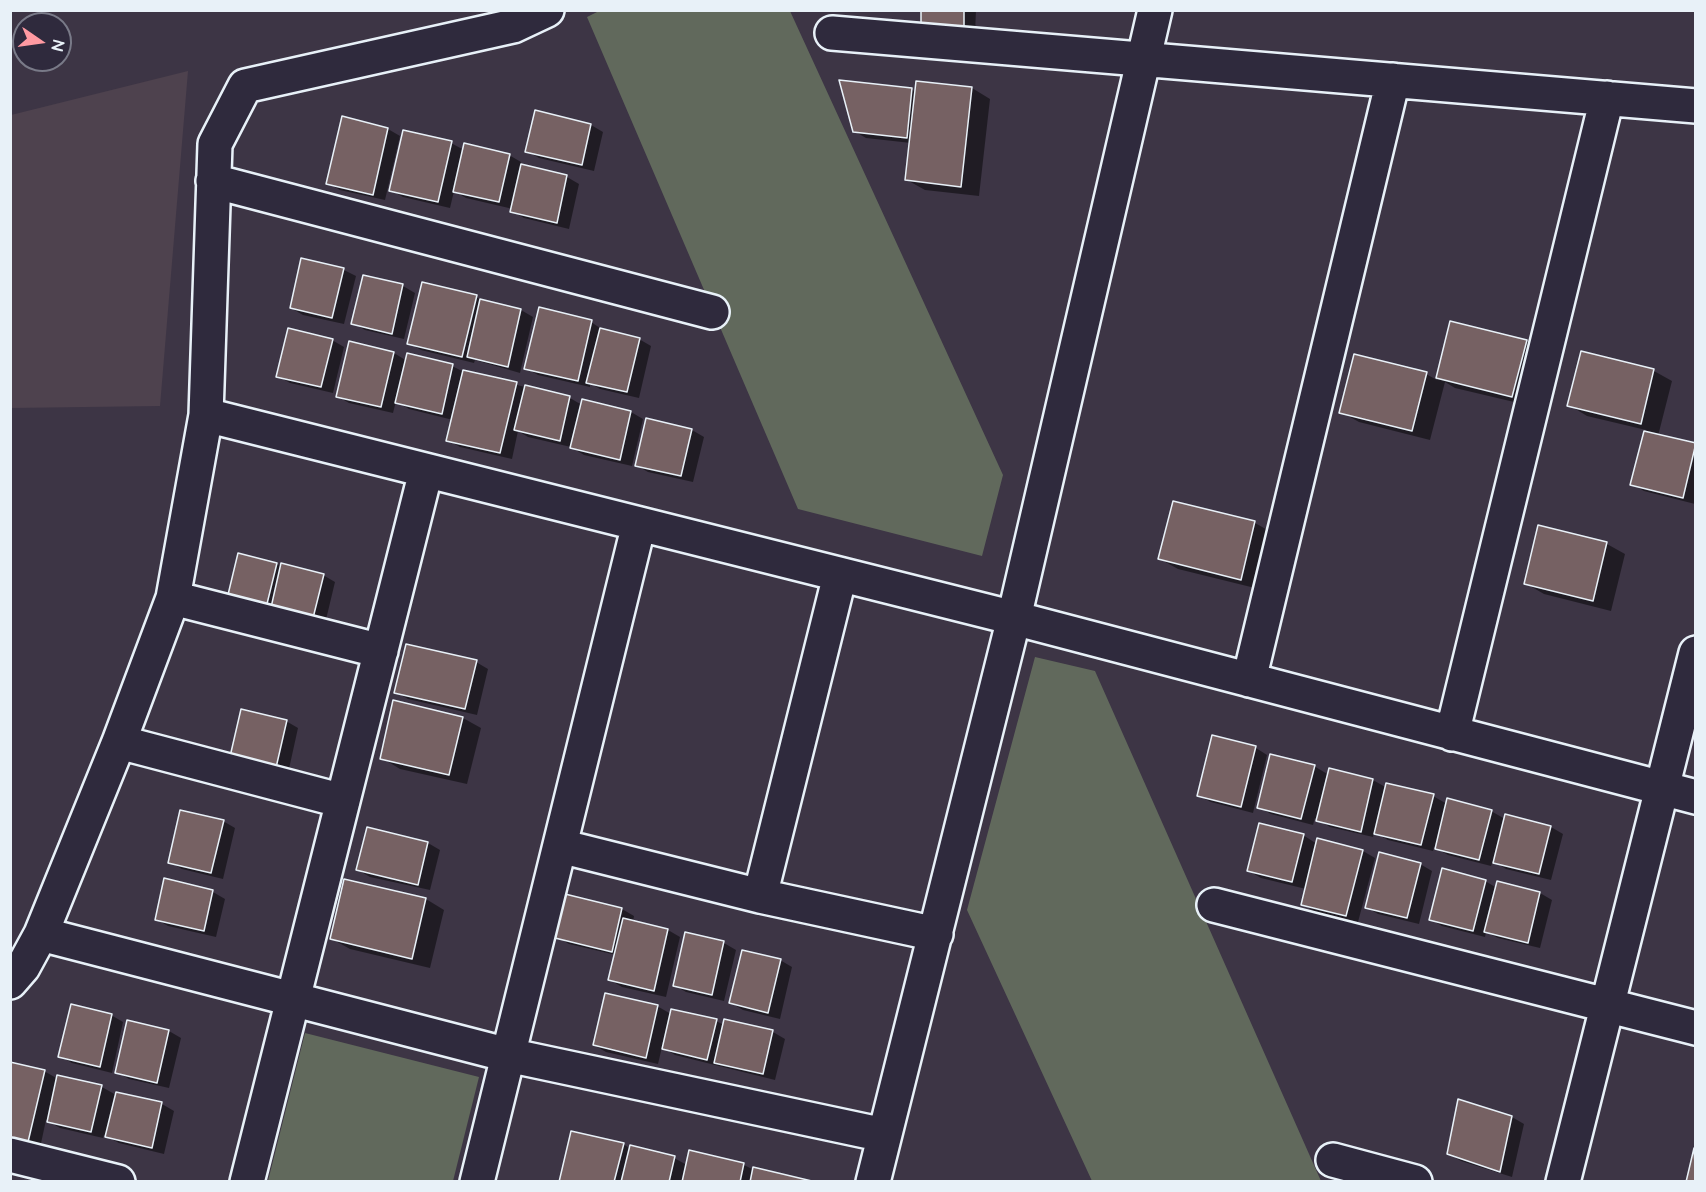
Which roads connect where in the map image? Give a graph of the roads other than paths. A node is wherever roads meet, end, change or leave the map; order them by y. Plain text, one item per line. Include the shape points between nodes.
1 (547, 10) edge
2 (1155, 10) edge
3 (832, 33) dead end
4 (1143, 59) junction
5 (1393, 80) junction
6 (1607, 98) junction
7 (1695, 106) edge
8 (213, 182) junction
9 (712, 312) dead end
10 (206, 415) junction
11 (426, 471) junction
12 (639, 524) junction
13 (840, 575) junction
14 (173, 598) junction
15 (1014, 618) junction
16 (381, 651) junction
17 (1695, 653) edge
18 (1249, 680) junction
19 (1452, 734) junction
20 (119, 742) junction
21 (1662, 788) junction
22 (1695, 797) edge
23 (343, 801) junction
24 (560, 846) junction
25 (760, 896) junction
26 (1214, 904) dead end
27 (41, 934) junction
28 (936, 934) junction
29 (10, 982) edge
30 (293, 999) junction
31 (1606, 1005) junction
32 (1695, 1028) edge
33 (508, 1055) junction
34 (884, 1136) junction
35 (10, 1155) edge
36 (1333, 1160) dead end
37 (118, 1182) edge
38 (247, 1182) edge
39 (477, 1182) edge
40 (873, 1182) edge
41 (1415, 1182) edge
42 (1563, 1182) edge

1 - 8 street via 513,26 245,86 215,144
2 - 4 street
3 - 4 street
4 - 5 street
4 - 15 street
5 - 6 street
5 - 18 street
6 - 7 street
6 - 19 street
8 - 9 street
8 - 10 street
10 - 11 street
10 - 14 street
11 - 12 street
11 - 16 street
12 - 13 street
12 - 24 street
13 - 15 street
13 - 25 street
14 - 16 street
14 - 20 street
15 - 18 street
15 - 28 street
16 - 23 street
17 - 21 street
18 - 19 street
19 - 21 street
20 - 23 street
20 - 27 street
21 - 22 street
21 - 31 street
23 - 30 street
24 - 25 street
24 - 33 street
25 - 28 street
26 - 31 street
27 - 29 street
27 - 30 street
28 - 34 street
30 - 33 street
30 - 38 street
31 - 32 street
31 - 42 street
33 - 34 street
33 - 39 street
34 - 40 street
35 - 37 street
36 - 41 street

